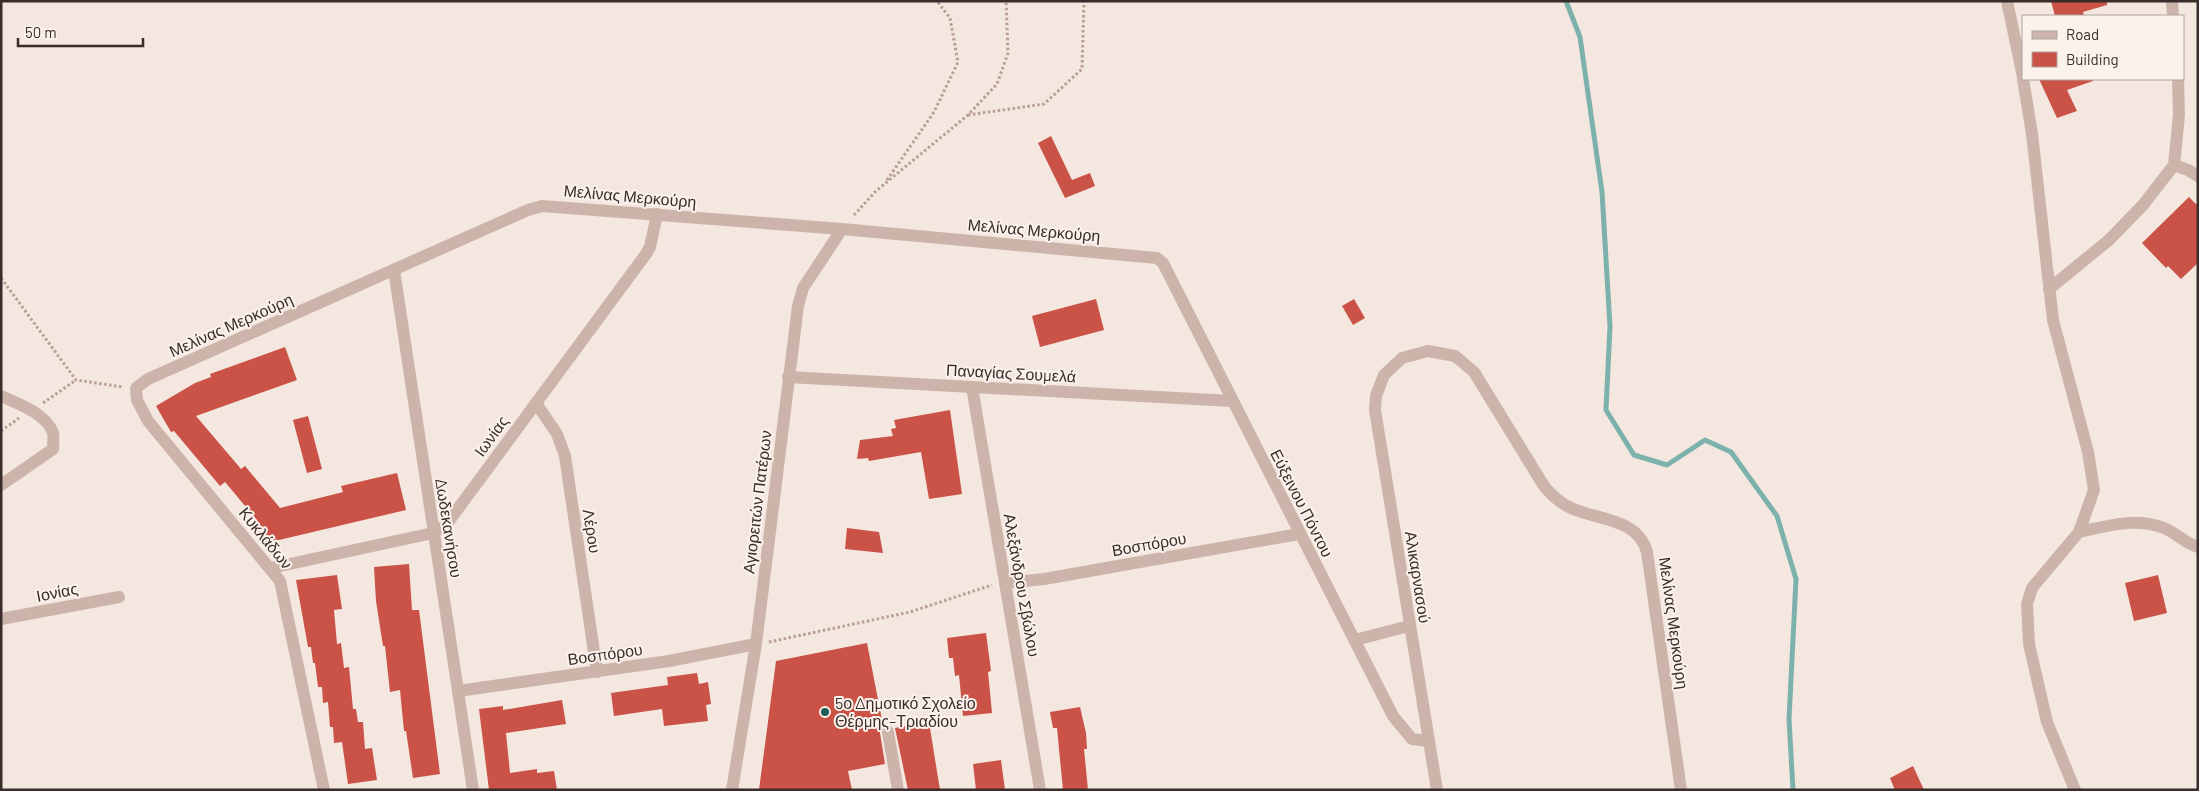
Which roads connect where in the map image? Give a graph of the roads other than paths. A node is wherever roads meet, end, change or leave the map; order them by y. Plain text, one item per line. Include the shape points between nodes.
1 (2007, 1) edge
2 (2172, 1) edge
3 (2173, 15) edge
4 (2022, 73) edge
5 (2023, 80) edge
6 (2178, 80) edge
7 (2174, 165) junction
8 (2198, 176) edge
9 (658, 214) junction
10 (842, 229) junction
11 (1163, 263) joint
12 (394, 270) junction
13 (2049, 289) junction
14 (1387, 371) joint
15 (788, 377) junction
16 (972, 387) junction
17 (136, 391) joint
18 (1, 396) edge
19 (1232, 401) junction
20 (536, 403) junction
21 (1, 486) edge
22 (2079, 532) junction
23 (434, 533) junction
24 (1299, 534) junction
25 (2198, 548) edge
26 (271, 568) junction
27 (1005, 583) junction
28 (119, 597) dead end
29 (1, 619) edge
30 (1409, 626) junction
31 (1355, 640) junction
32 (756, 644) junction
33 (597, 672) junction
34 (458, 691) junction
35 (888, 732) dead end
36 (1428, 741) junction
37 (324, 790) edge
38 (473, 790) edge
39 (732, 790) edge
40 (898, 790) edge
41 (1040, 790) edge
42 (1437, 790) edge
43 (1681, 790) edge
44 (2075, 790) edge

1 - 4 street
2 - 3 street
5 - 13 street
6 - 7 street via 2179,115
7 - 8 street
7 - 13 street via 2144,205 2109,240
9 - 10 street, Μελίνας Μερκούρη
9 - 12 street, Μελίνας Μερκούρη via 536,207
9 - 20 street, Ιωνίας via 646,254
10 - 11 street, Μελίνας Μερκούρη via 1147,256
10 - 15 street, Αγιορειτών Πατέρων via 804,288 798,306
11 - 19 street, Εύξεινου Πόντου
12 - 17 street, Μελίνας Μερκούρη via 143,382
12 - 23 street, Δωδεκανήσου
13 - 22 street via 2053,320 2088,452 2094,490
14 - 30 street, Αλικαρνασού via 1376,396 1375,410
14 - 43 street, Μελίνας Μερκούρη via 1402,358 1420,352 1441,352 1463,361 1474,372 1550,494 1570,508 1621,524 1644,543
15 - 16 street, Παναγίας Σουμελά
15 - 32 street, Αγιορειτών Πατέρων
16 - 19 street, Παναγίας Σουμελά
16 - 27 street, Αλεξάνδρου Σβώλου
17 - 26 street, Κυκλάδων via 140,407 159,435
18 - 21 street via 24,406 48,423 53,434 53,449
19 - 24 street, Εύξεινου Πόντου
20 - 23 street, Ιωνίας via 451,520
20 - 33 street, Λέρου via 557,434 565,456
22 - 25 street via 2122,523 2146,523 2165,529
22 - 44 street via 2032,588 2026,604 2030,644 2047,722
23 - 26 street, Ιωνίας
23 - 34 street, Δωδεκανήσου
24 - 27 street, Βοσπόρου
24 - 31 street, Εύξεινου Πόντου
26 - 37 street, Κυκλάδων via 282,585
27 - 41 street, Αλεξάνδρου Σβώλου
28 - 29 street, Ιονίας
30 - 31 street
30 - 36 street, Αλικαρνασού
31 - 36 street, Εύξεινου Πόντου via 1401,728 1412,739
32 - 33 street, Βοσπόρου
32 - 39 street, Αγιορειτών Πατέρων
33 - 34 street, Βοσπόρου
34 - 38 street, Δωδεκανήσου
35 - 40 street
36 - 42 street, Αλικαρνασού

